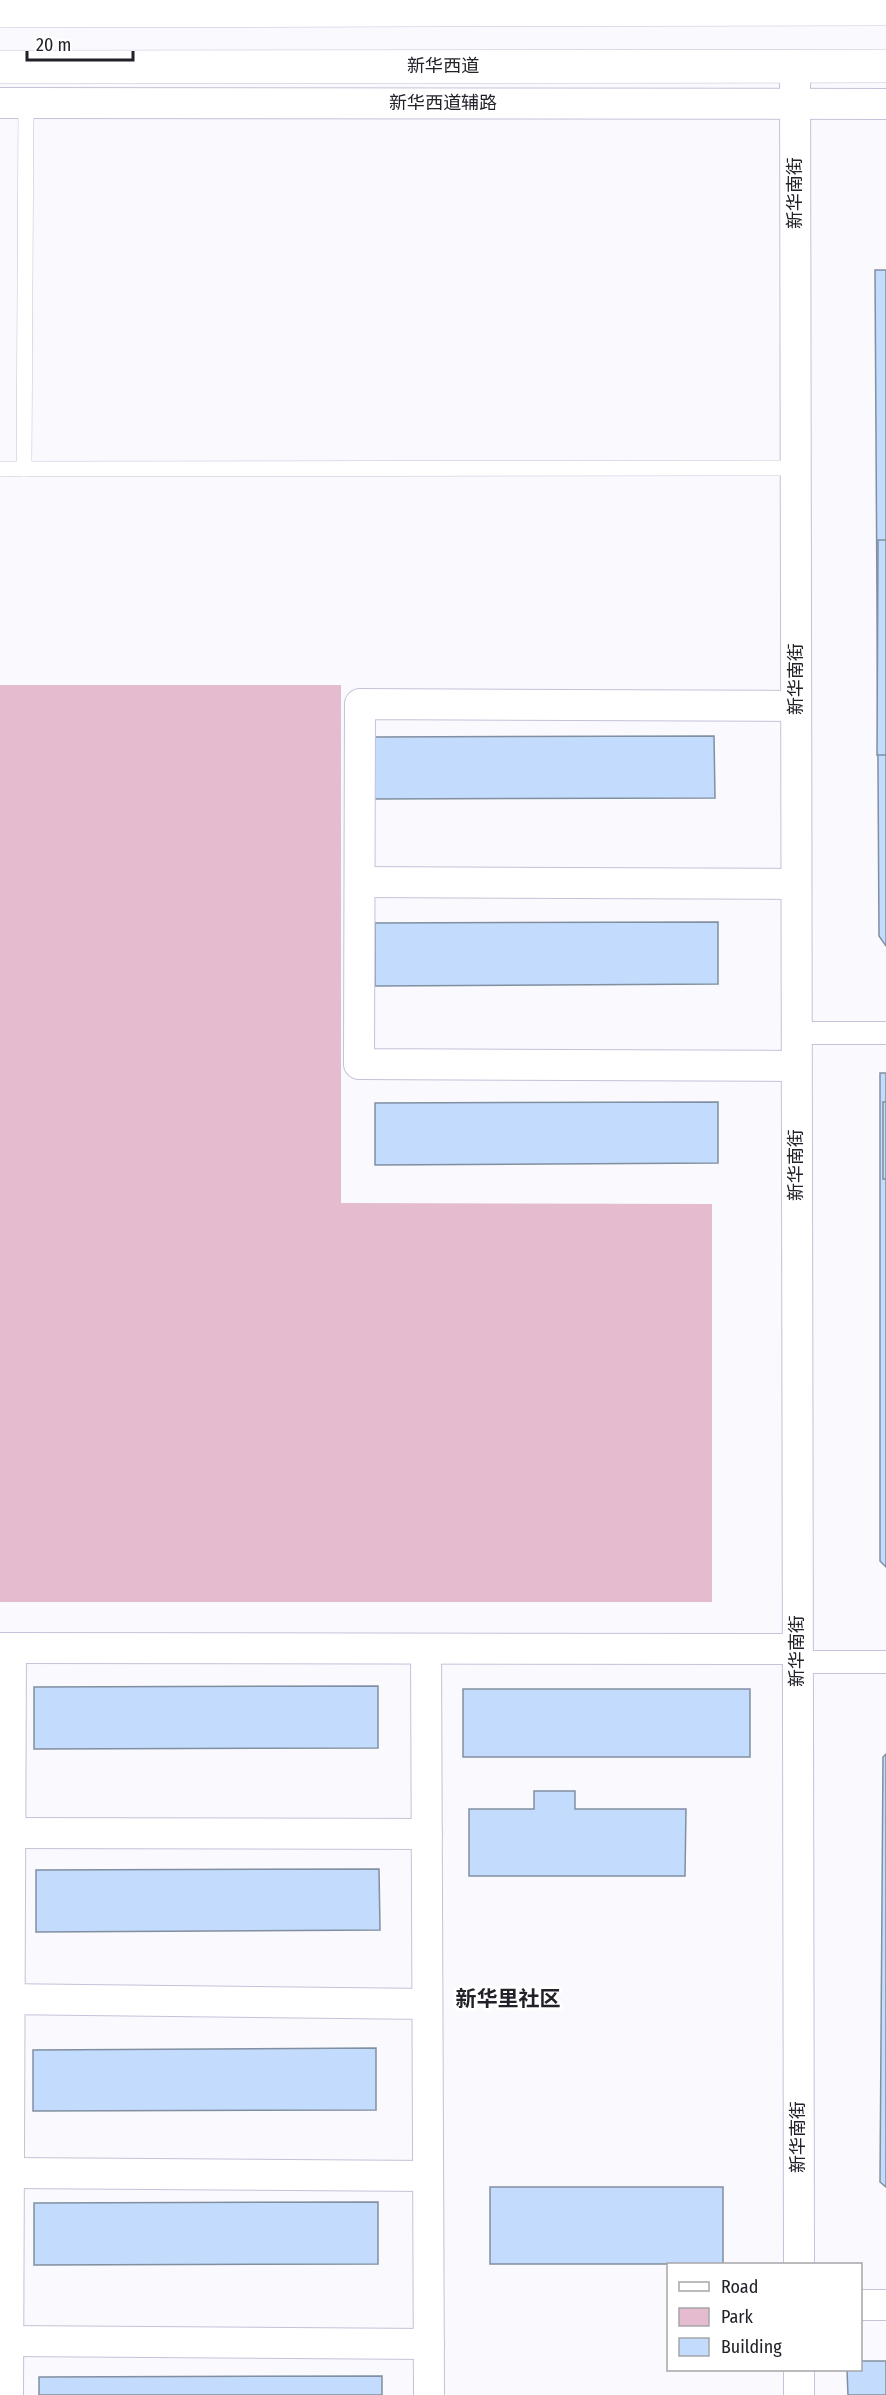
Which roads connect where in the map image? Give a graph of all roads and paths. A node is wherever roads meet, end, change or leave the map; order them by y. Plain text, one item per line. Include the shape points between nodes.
1 (783, 5) edge
2 (886, 9) edge
3 (0, 11) edge
4 (795, 66) junction
5 (886, 66) edge
6 (0, 67) edge
7 (13, 103) edge
8 (795, 104) junction
9 (886, 104) edge
10 (795, 468) junction
11 (0, 469) edge
12 (24, 469) junction
13 (796, 706) junction
14 (360, 882) junction
15 (796, 884) junction
16 (796, 1033) junction
17 (886, 1033) edge
18 (796, 1066) junction
19 (5, 1648) edge
20 (426, 1649) junction
21 (797, 1655) junction
22 (886, 1662) edge
23 (5, 1833) edge
24 (427, 1834) junction
25 (5, 1999) edge
26 (427, 2004) junction
27 (11, 2173) junction
28 (428, 2176) junction
29 (798, 2263) edge
30 (862, 2305) edge
31 (886, 2305) edge
32 (9, 2341) junction
33 (429, 2344) junction
34 (799, 2371) edge
35 (8, 2395) edge
36 (429, 2395) edge
37 (799, 2395) edge

1 - 2 main road
1 - 3 main road
4 - 5 main road, 新华西道
4 - 6 main road, 新华西道
4 - 8 street, 新华南街
7 - 8 street, 新华西道辅路
7 - 12 lane
8 - 9 street, 新华西道辅路
8 - 10 street, 新华南街
10 - 12 lane
10 - 13 street, 新华南街
11 - 12 lane
13 - 14 street via 360,704
13 - 15 street, 新华南街
14 - 15 street
14 - 18 street via 359,1064
15 - 16 street, 新华南街
16 - 17 street
16 - 18 street, 新华南街
18 - 21 street, 新华南街
19 - 20 street
19 - 23 street
20 - 21 street
20 - 24 street
21 - 22 street
21 - 29 street, 新华南街
23 - 24 street
23 - 25 street
24 - 26 street
25 - 26 street
25 - 27 street
26 - 28 street
27 - 28 street
27 - 32 street
28 - 33 street
30 - 31 street
32 - 33 street
32 - 35 street
33 - 36 street
34 - 37 street

